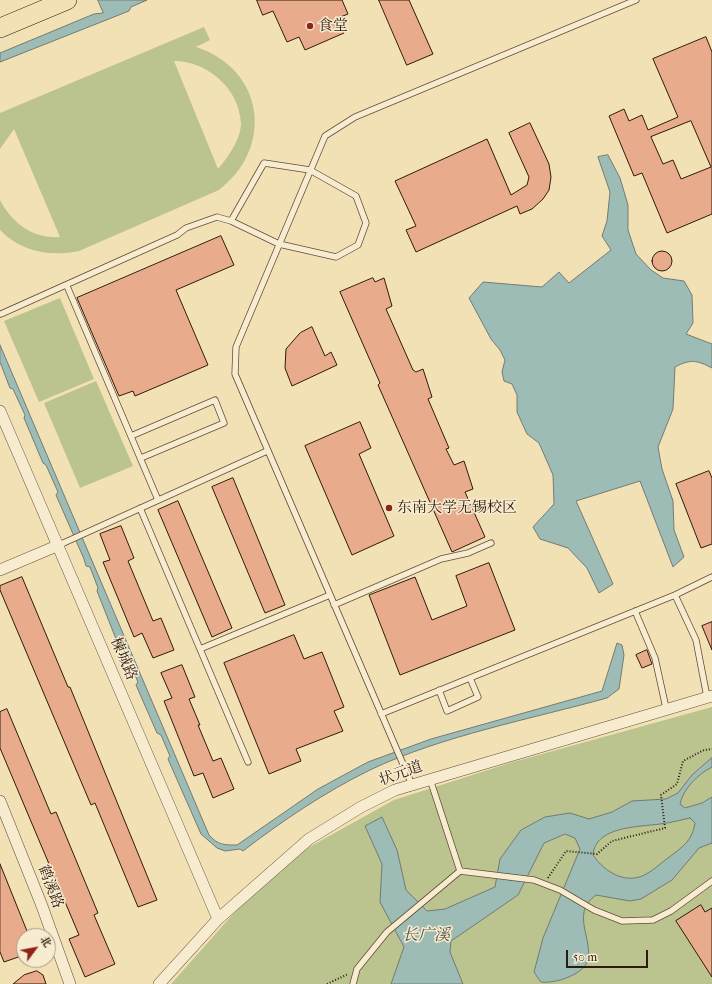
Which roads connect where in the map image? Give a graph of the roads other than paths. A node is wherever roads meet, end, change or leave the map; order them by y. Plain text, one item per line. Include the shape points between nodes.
1 (39, 0) edge
2 (67, 0) edge
3 (636, 0) edge
4 (0, 16) edge
5 (0, 28) edge
6 (310, 170) junction
7 (230, 221) junction
8 (279, 244) junction
9 (67, 286) junction
10 (1, 314) dead end
11 (0, 411) edge
12 (131, 436) junction
13 (267, 451) junction
14 (140, 458) junction
15 (158, 500) junction
16 (140, 508) junction
17 (491, 543) dead end
18 (59, 545) junction
19 (0, 570) edge
20 (712, 577) edge
21 (330, 595) junction
22 (675, 595) junction
23 (334, 605) junction
24 (635, 610) junction
25 (200, 649) junction
26 (470, 678) junction
27 (439, 690) junction
28 (710, 696) edge
29 (666, 708) junction
30 (381, 714) junction
31 (248, 762) dead end
32 (430, 779) junction
33 (412, 785) junction
34 (1, 808) edge
35 (460, 871) junction
36 (712, 881) edge
37 (218, 919) junction
38 (70, 984) edge
39 (159, 984) edge
40 (353, 984) edge

1 - 4 highway
2 - 5 highway
3 - 6 lane via 355,117 325,136
6 - 7 lane via 264,163
6 - 8 lane
6 - 8 lane via 356,196 366,223 358,245 336,257
7 - 8 lane
7 - 9 lane via 217,217 186,228 177,235
8 - 13 lane via 236,347 234,374
9 - 10 lane
9 - 12 lane
11 - 18 street, 楝城路
12 - 14 lane
12 - 14 lane via 215,400 224,423
13 - 15 lane
13 - 21 lane
14 - 15 lane
15 - 16 lane
16 - 18 lane
16 - 25 lane
17 - 23 lane via 468,553 441,559
18 - 19 street
18 - 37 street, 楝城路
20 - 22 lane
21 - 23 lane
21 - 25 lane
22 - 24 lane
22 - 28 lane via 696,640
23 - 30 lane
24 - 26 lane
24 - 29 lane via 655,658
25 - 31 lane
26 - 27 lane
26 - 27 lane via 478,697 447,710
27 - 30 lane
28 - 29 street, 状元道
29 - 32 street, 状元道
30 - 33 lane
32 - 33 street, 状元道
32 - 35 lane
33 - 37 street, 状元道 via 395,790 309,839
34 - 38 street, 鹤溪路
35 - 36 lane via 534,880 622,921 653,920 671,911
35 - 40 lane via 387,932 357,969
37 - 39 street, 状元道

